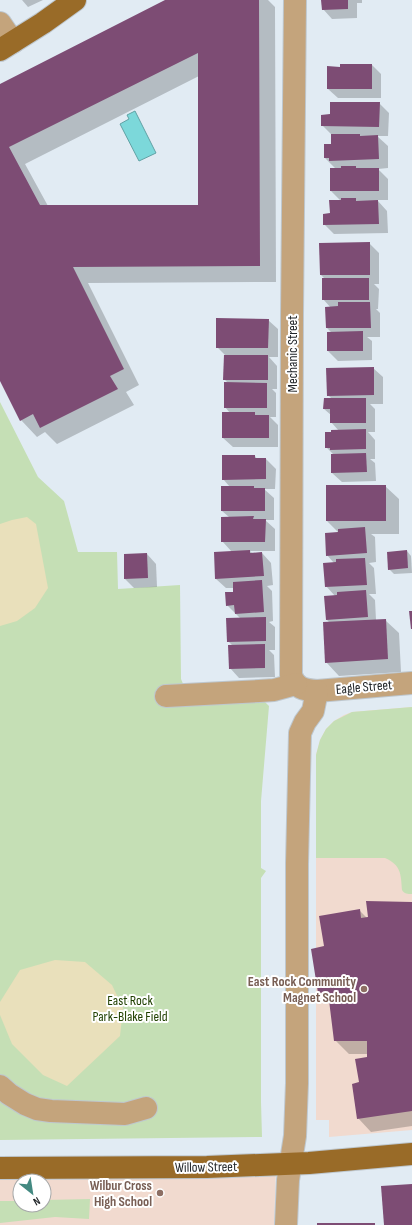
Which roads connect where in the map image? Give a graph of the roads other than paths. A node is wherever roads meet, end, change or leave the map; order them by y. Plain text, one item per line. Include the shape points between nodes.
1 (75, 0) edge
2 (295, 0) edge
3 (0, 23) edge
4 (7, 46) edge
5 (412, 683) edge
6 (296, 684) junction
7 (316, 691) junction
8 (166, 696) dead end
9 (0, 1086) edge
10 (146, 1108) dead end
11 (412, 1154) edge
12 (290, 1164) junction
13 (0, 1168) edge
14 (286, 1225) edge

1 - 4 main road
2 - 6 street, Mechanic Street via 291,675
3 - 4 street
5 - 7 street, Eagle Street
6 - 7 street via 300,688
6 - 8 street via 274,690
7 - 12 street via 313,711 300,733 295,1136
9 - 10 street via 25,1104 37,1109 125,1114
11 - 12 main road, Willow Street
12 - 13 main road, Willow Street
12 - 14 street

